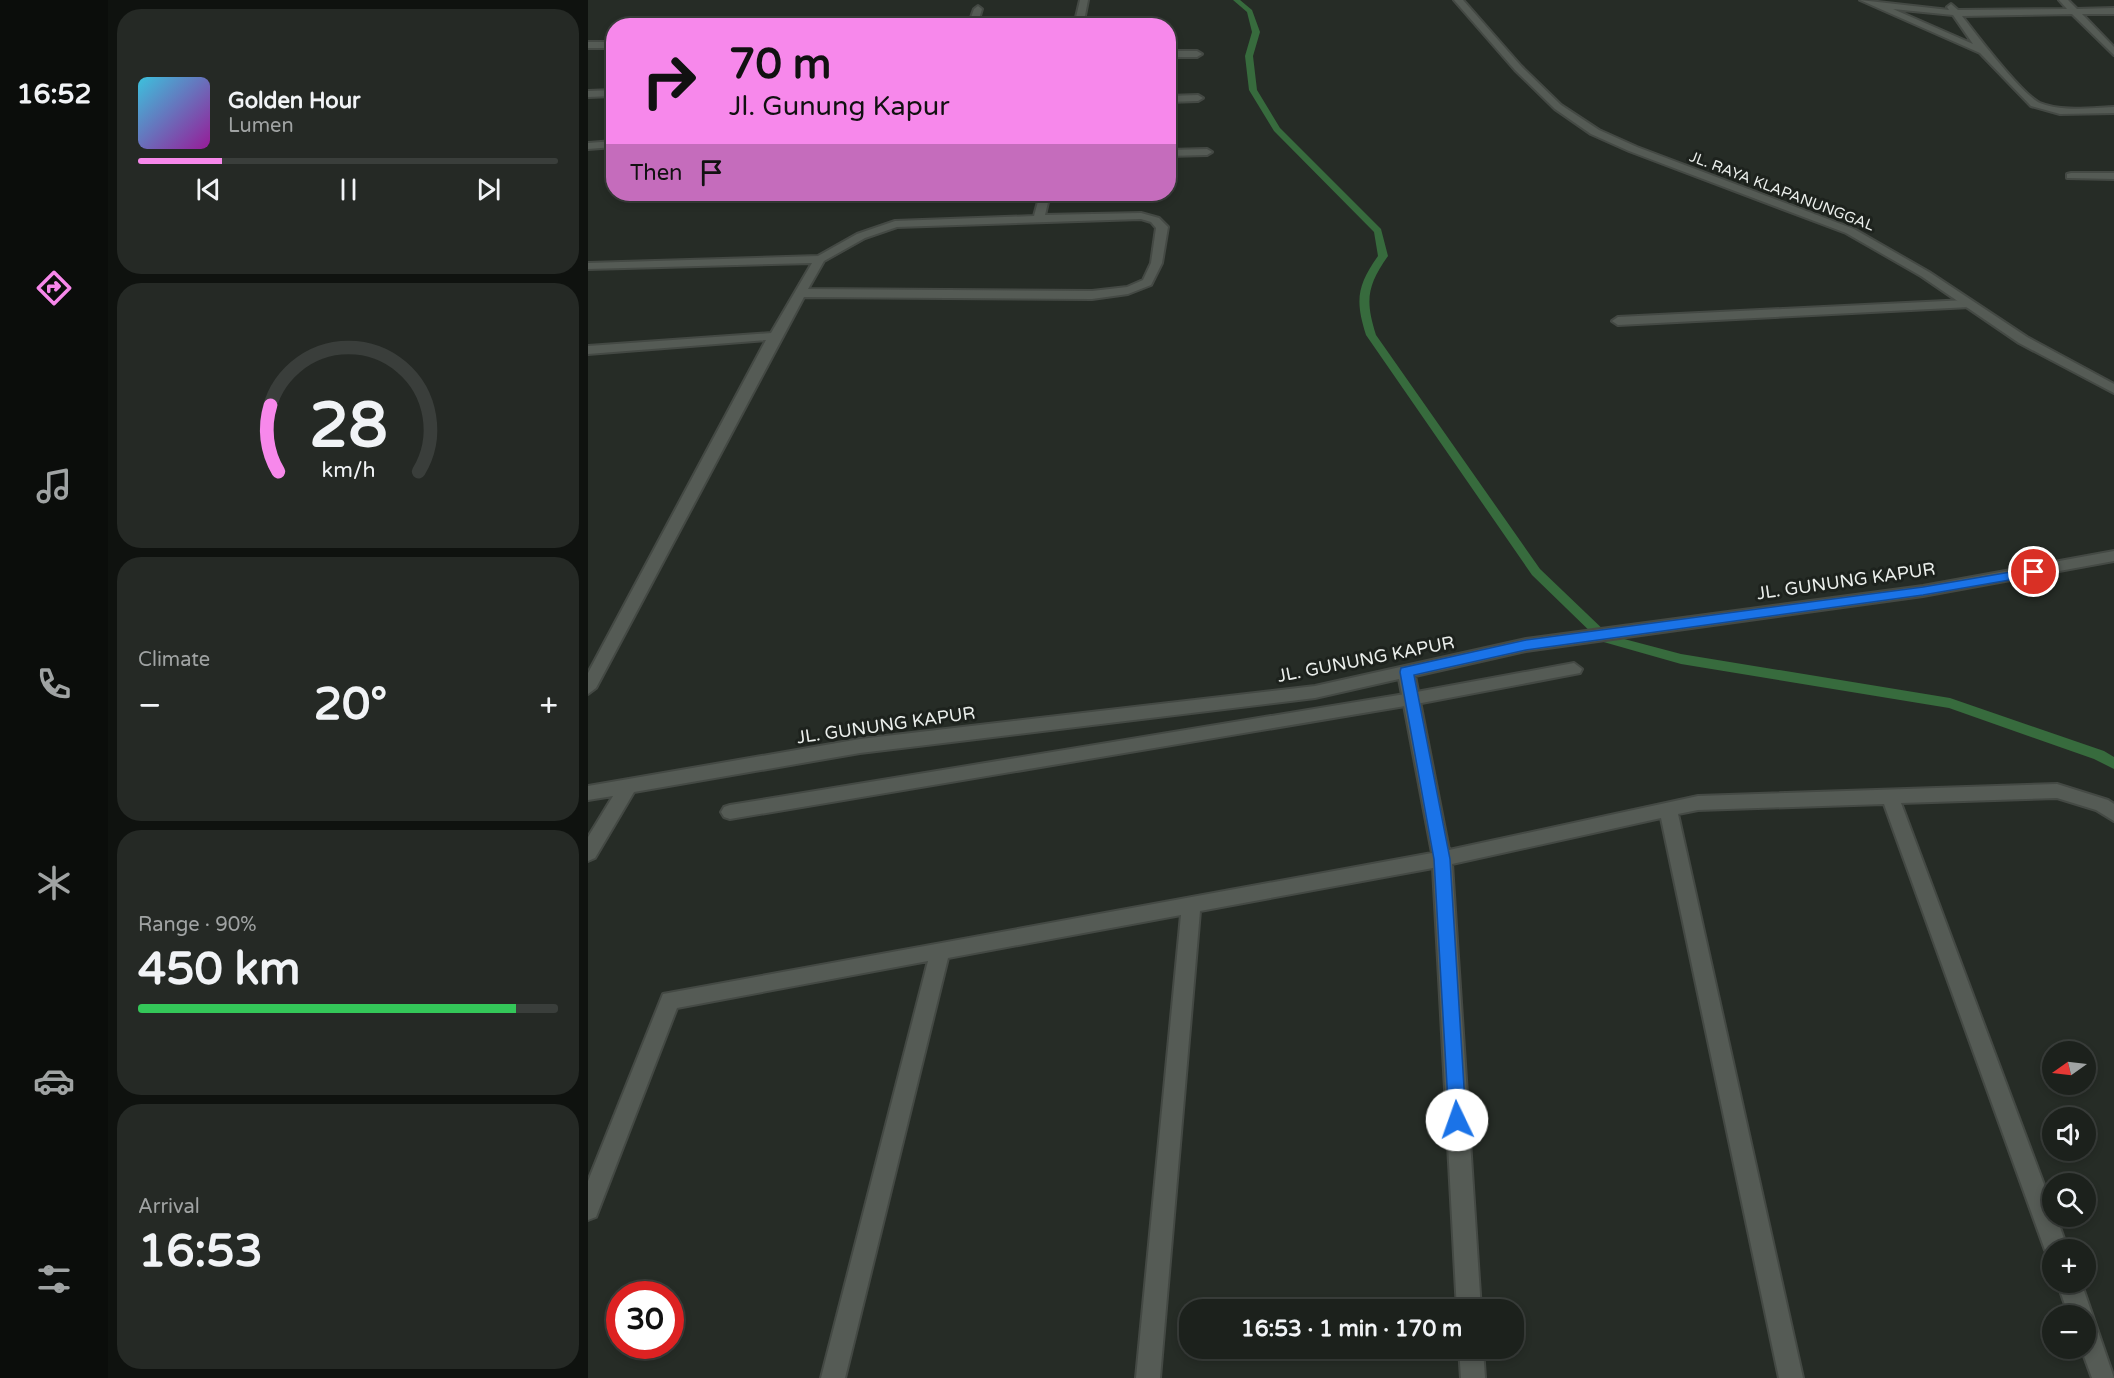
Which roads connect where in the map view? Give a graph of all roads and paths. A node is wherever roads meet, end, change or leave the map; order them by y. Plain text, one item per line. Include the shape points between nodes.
1 (1084, 0) edge
2 (1458, 0) edge
3 (1864, 0) edge
4 (1945, 0) edge
5 (2063, 0) edge
6 (1876, 5) junction
7 (978, 9) dead end
8 (2114, 10) edge
9 (2073, 12) junction
10 (1956, 13) junction
11 (975, 18) edge
12 (1080, 18) edge
13 (588, 45) edge
14 (606, 45) edge
15 (1983, 51) junction
16 (2114, 52) edge
17 (1176, 54) edge
18 (1197, 54) dead end
19 (606, 93) edge
20 (588, 94) edge
21 (1198, 98) dead end
22 (1176, 99) edge
23 (2114, 110) edge
24 (606, 145) edge
25 (588, 146) edge
26 (1207, 152) dead end
27 (1176, 153) edge
28 (2071, 176) dead end
29 (2114, 176) edge
30 (1044, 201) edge
31 (1039, 217) junction
32 (820, 259) junction
33 (588, 266) edge
34 (801, 293) junction
35 (1966, 304) junction
36 (1618, 321) dead end
37 (775, 336) junction
38 (588, 350) edge
39 (2114, 389) edge
40 (2114, 556) edge
41 (1574, 669) dead end
42 (1406, 672) junction
43 (588, 688) edge
44 (1411, 699) junction
45 (627, 788) junction
46 (588, 793) edge
47 (1890, 796) junction
48 (1668, 810) junction
49 (730, 812) dead end
50 (2114, 814) edge
51 (588, 853) edge
52 (1442, 859) junction
53 (1191, 905) junction
54 (940, 951) junction
55 (588, 1209) edge
56 (2052, 1239) edge
57 (1468, 1299) edge
58 (2096, 1357) edge
59 (1472, 1359) edge
60 (833, 1378) edge
61 (1148, 1378) edge
62 (1473, 1378) edge
63 (1791, 1378) edge
64 (2104, 1378) edge

1 - 12 street
2 - 35 street, JL. RAYA KLAPANUNGGAL via 1558,107 1595,132 1850,231 1925,274
3 - 6 street
4 - 10 street
5 - 9 street
6 - 10 street
6 - 15 street
7 - 11 street
8 - 9 street
9 - 10 street
9 - 16 street
10 - 15 street
13 - 14 street
15 - 23 street via 2040,107 2060,111
17 - 18 street
19 - 20 street
21 - 22 street
24 - 25 street
26 - 27 street
28 - 29 street
30 - 31 street
31 - 32 street via 896,224 861,236
31 - 34 street via 1141,216 1155,220 1162,227 1154,277 1137,290 1092,295
32 - 33 street
32 - 34 street
34 - 37 street
35 - 36 street
35 - 39 street, JL. RAYA KLAPANUNGGAL
37 - 38 street
37 - 43 street
40 - 42 street, JL. GUNUNG KAPUR via 1923,591 1526,645
41 - 44 street
42 - 44 street
42 - 45 street, JL. GUNUNG KAPUR via 1315,692 860,746
44 - 49 street
44 - 52 street
45 - 46 street, JL. GUNUNG KAPUR
45 - 51 street
47 - 48 street via 1698,803
47 - 50 street via 2057,791 2102,805
47 - 56 street
48 - 52 street
48 - 63 street
52 - 53 street
52 - 57 street
53 - 54 street
53 - 61 street
54 - 55 street via 670,1000
54 - 60 street
58 - 64 street
59 - 62 street

